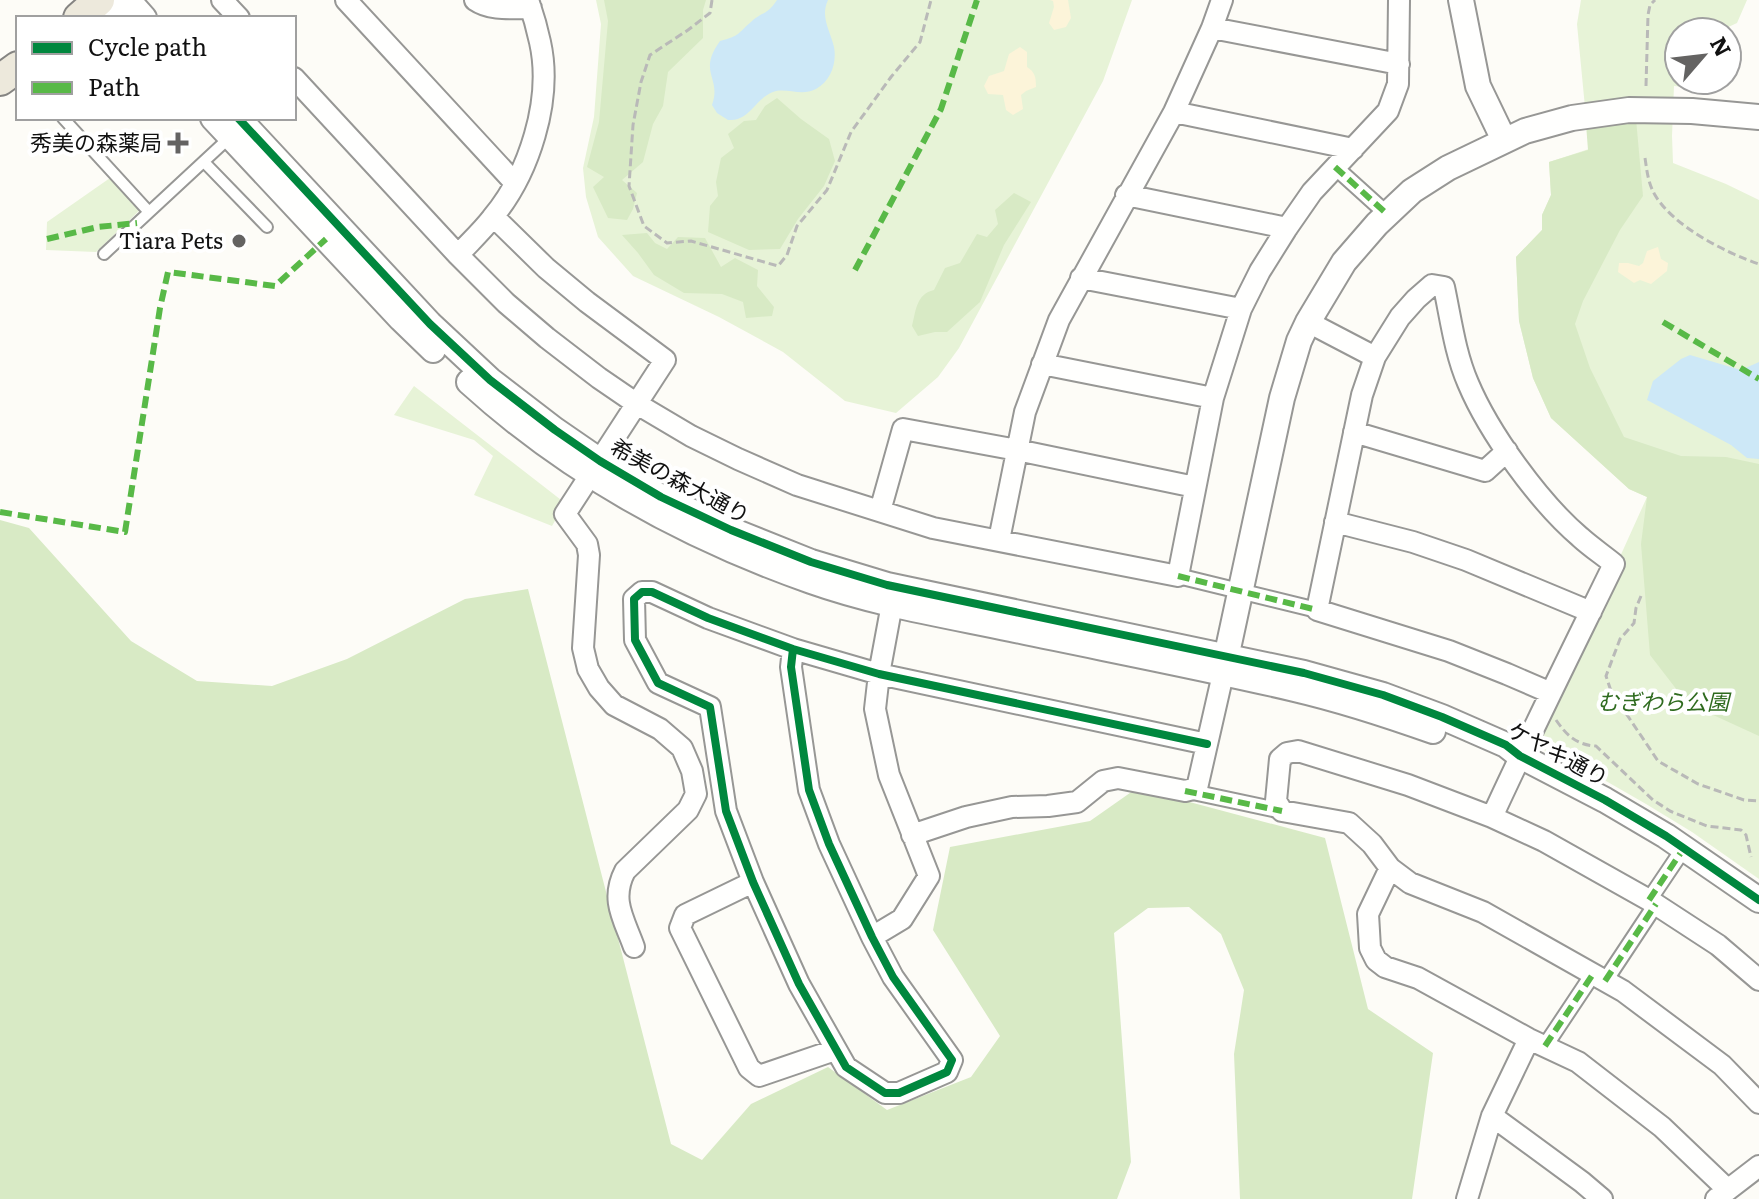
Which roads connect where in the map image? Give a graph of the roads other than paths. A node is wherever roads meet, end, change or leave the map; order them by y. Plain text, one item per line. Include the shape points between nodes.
1 (101, 0) edge
2 (128, 0) edge
3 (222, 0) edge
4 (346, 0) edge
5 (475, 0) edge
6 (1222, 0) edge
7 (1399, 0) edge
8 (1461, 0) edge
9 (530, 4) edge
10 (81, 16) edge
11 (118, 16) edge
12 (142, 16) edge
13 (237, 16) edge
14 (1212, 28) junction
15 (1399, 64) junction
16 (296, 80) edge
17 (1174, 112) junction
18 (1759, 117) edge
19 (65, 120) edge
20 (234, 127) edge
21 (1504, 140) junction
22 (1353, 149) junction
23 (204, 162) junction
24 (1335, 167) junction
25 (515, 183) junction
26 (1126, 195) junction
27 (149, 212) junction
28 (1387, 214) junction
29 (494, 217) junction
30 (267, 227) dead end
31 (1287, 228) junction
32 (104, 254) dead end
33 (458, 255) junction
34 (1081, 278) junction
35 (1241, 309) junction
36 (1308, 322) junction
37 (1375, 357) junction
38 (1042, 364) junction
39 (1213, 398) junction
40 (637, 404) junction
41 (1354, 432) junction
42 (1017, 450) junction
43 (1507, 451) junction
44 (595, 468) junction
45 (1195, 487) junction
46 (880, 511) junction
47 (1335, 522) junction
48 (999, 540) junction
49 (1178, 576) junction
50 (1241, 591) junction
51 (892, 604) junction
52 (1317, 610) junction
53 (1591, 612) junction
54 (793, 649) junction
55 (1225, 665) junction
56 (879, 674) junction
57 (1551, 693) junction
58 (1207, 744) junction
59 (1520, 756) junction
60 (1185, 791) junction
61 (1282, 811) junction
62 (1492, 817) junction
63 (912, 835) junction
64 (1684, 848) junction
65 (1390, 868) junction
66 (753, 882) junction
67 (1759, 900) edge
68 (1652, 902) junction
69 (872, 937) junction
70 (634, 947) dead end
71 (1599, 977) junction
72 (1759, 980) edge
73 (1537, 1042) junction
74 (835, 1050) junction
75 (1759, 1103) edge
76 (1492, 1116) junction
77 (1759, 1166) edge
78 (1722, 1194) edge
79 (1467, 1199) edge
80 (1602, 1199) edge

1 - 10 main road
1 - 11 street
2 - 12 street
3 - 13 street
4 - 25 street
5 - 9 street via 497,8
6 - 14 street
7 - 15 street
8 - 21 street via 1478,86
9 - 25 street via 541,45 543,81 533,142
14 - 15 street
14 - 17 street
15 - 22 street via 1388,111
16 - 33 street
17 - 22 street
17 - 26 street
18 - 21 street via 1629,110 1572,118
19 - 27 lane
20 - 23 lane
20 - 44 street, 希美の森大通り via 430,324
21 - 28 street via 1448,168
22 - 24 street
23 - 27 lane
23 - 30 lane
24 - 28 street
24 - 31 street
25 - 29 street
26 - 31 street
26 - 34 street
27 - 32 lane
28 - 36 street via 1344,262
29 - 33 street
29 - 40 street via 546,268 665,360
31 - 35 street
33 - 40 street via 547,338
34 - 35 street
34 - 38 street
35 - 39 street
36 - 37 street
36 - 50 street via 1282,398
37 - 41 street
37 - 43 street via 1416,299 1432,285 1444,287 1468,382
38 - 39 street
38 - 42 street
39 - 45 street
40 - 44 street
40 - 46 street via 691,436 797,485
41 - 43 street via 1485,471
41 - 47 street
42 - 45 street
42 - 46 street via 903,429
42 - 48 street
43 - 53 street via 1560,518 1614,564
44 - 51 street, 希美の森大通り via 654,512 724,546 813,582
44 - 55 street, 希美の森大通り via 811,562
44 - 70 street via 565,514 589,555 583,648 588,669 614,705 660,729 682,748 696,794 688,810 619,883 618,904
45 - 49 street
46 - 48 street
47 - 52 street
47 - 53 street via 1466,560
48 - 49 street
49 - 50 street
50 - 52 street
50 - 55 street
51 - 55 street, 希美の森大通り
51 - 56 street
52 - 57 street via 1449,651
53 - 57 street
54 - 56 street
54 - 66 street via 652,592 634,599 635,640 658,683 710,707 726,811
54 - 69 street via 791,667 809,790
55 - 58 street
55 - 59 street, ケヤキ通り via 1304,673 1383,695 1506,745
56 - 58 street
56 - 63 street via 875,709 889,775
57 - 59 street
58 - 60 street via 1197,788
59 - 62 street
59 - 64 street, ケヤキ通り
60 - 61 street
60 - 63 street via 1118,778 1103,781 1077,802 1012,807
61 - 62 street via 1276,801 1280,759 1298,751
61 - 65 street via 1349,823
62 - 68 street
63 - 69 street via 929,876 902,919
64 - 67 street, ケヤキ通り
64 - 68 street
65 - 71 street via 1410,883 1483,912
65 - 73 street via 1368,914 1376,960
66 - 74 street
66 - 74 street via 685,915 680,928 749,1068 759,1076
68 - 71 street
68 - 72 street via 1718,945
69 - 74 street via 893,977 952,1060 947,1072 899,1093 885,1093 846,1067
71 - 73 street
71 - 75 street via 1722,1065
73 - 76 street
73 - 78 street via 1578,1062 1650,1118
76 - 79 street
76 - 80 street
77 - 78 street

